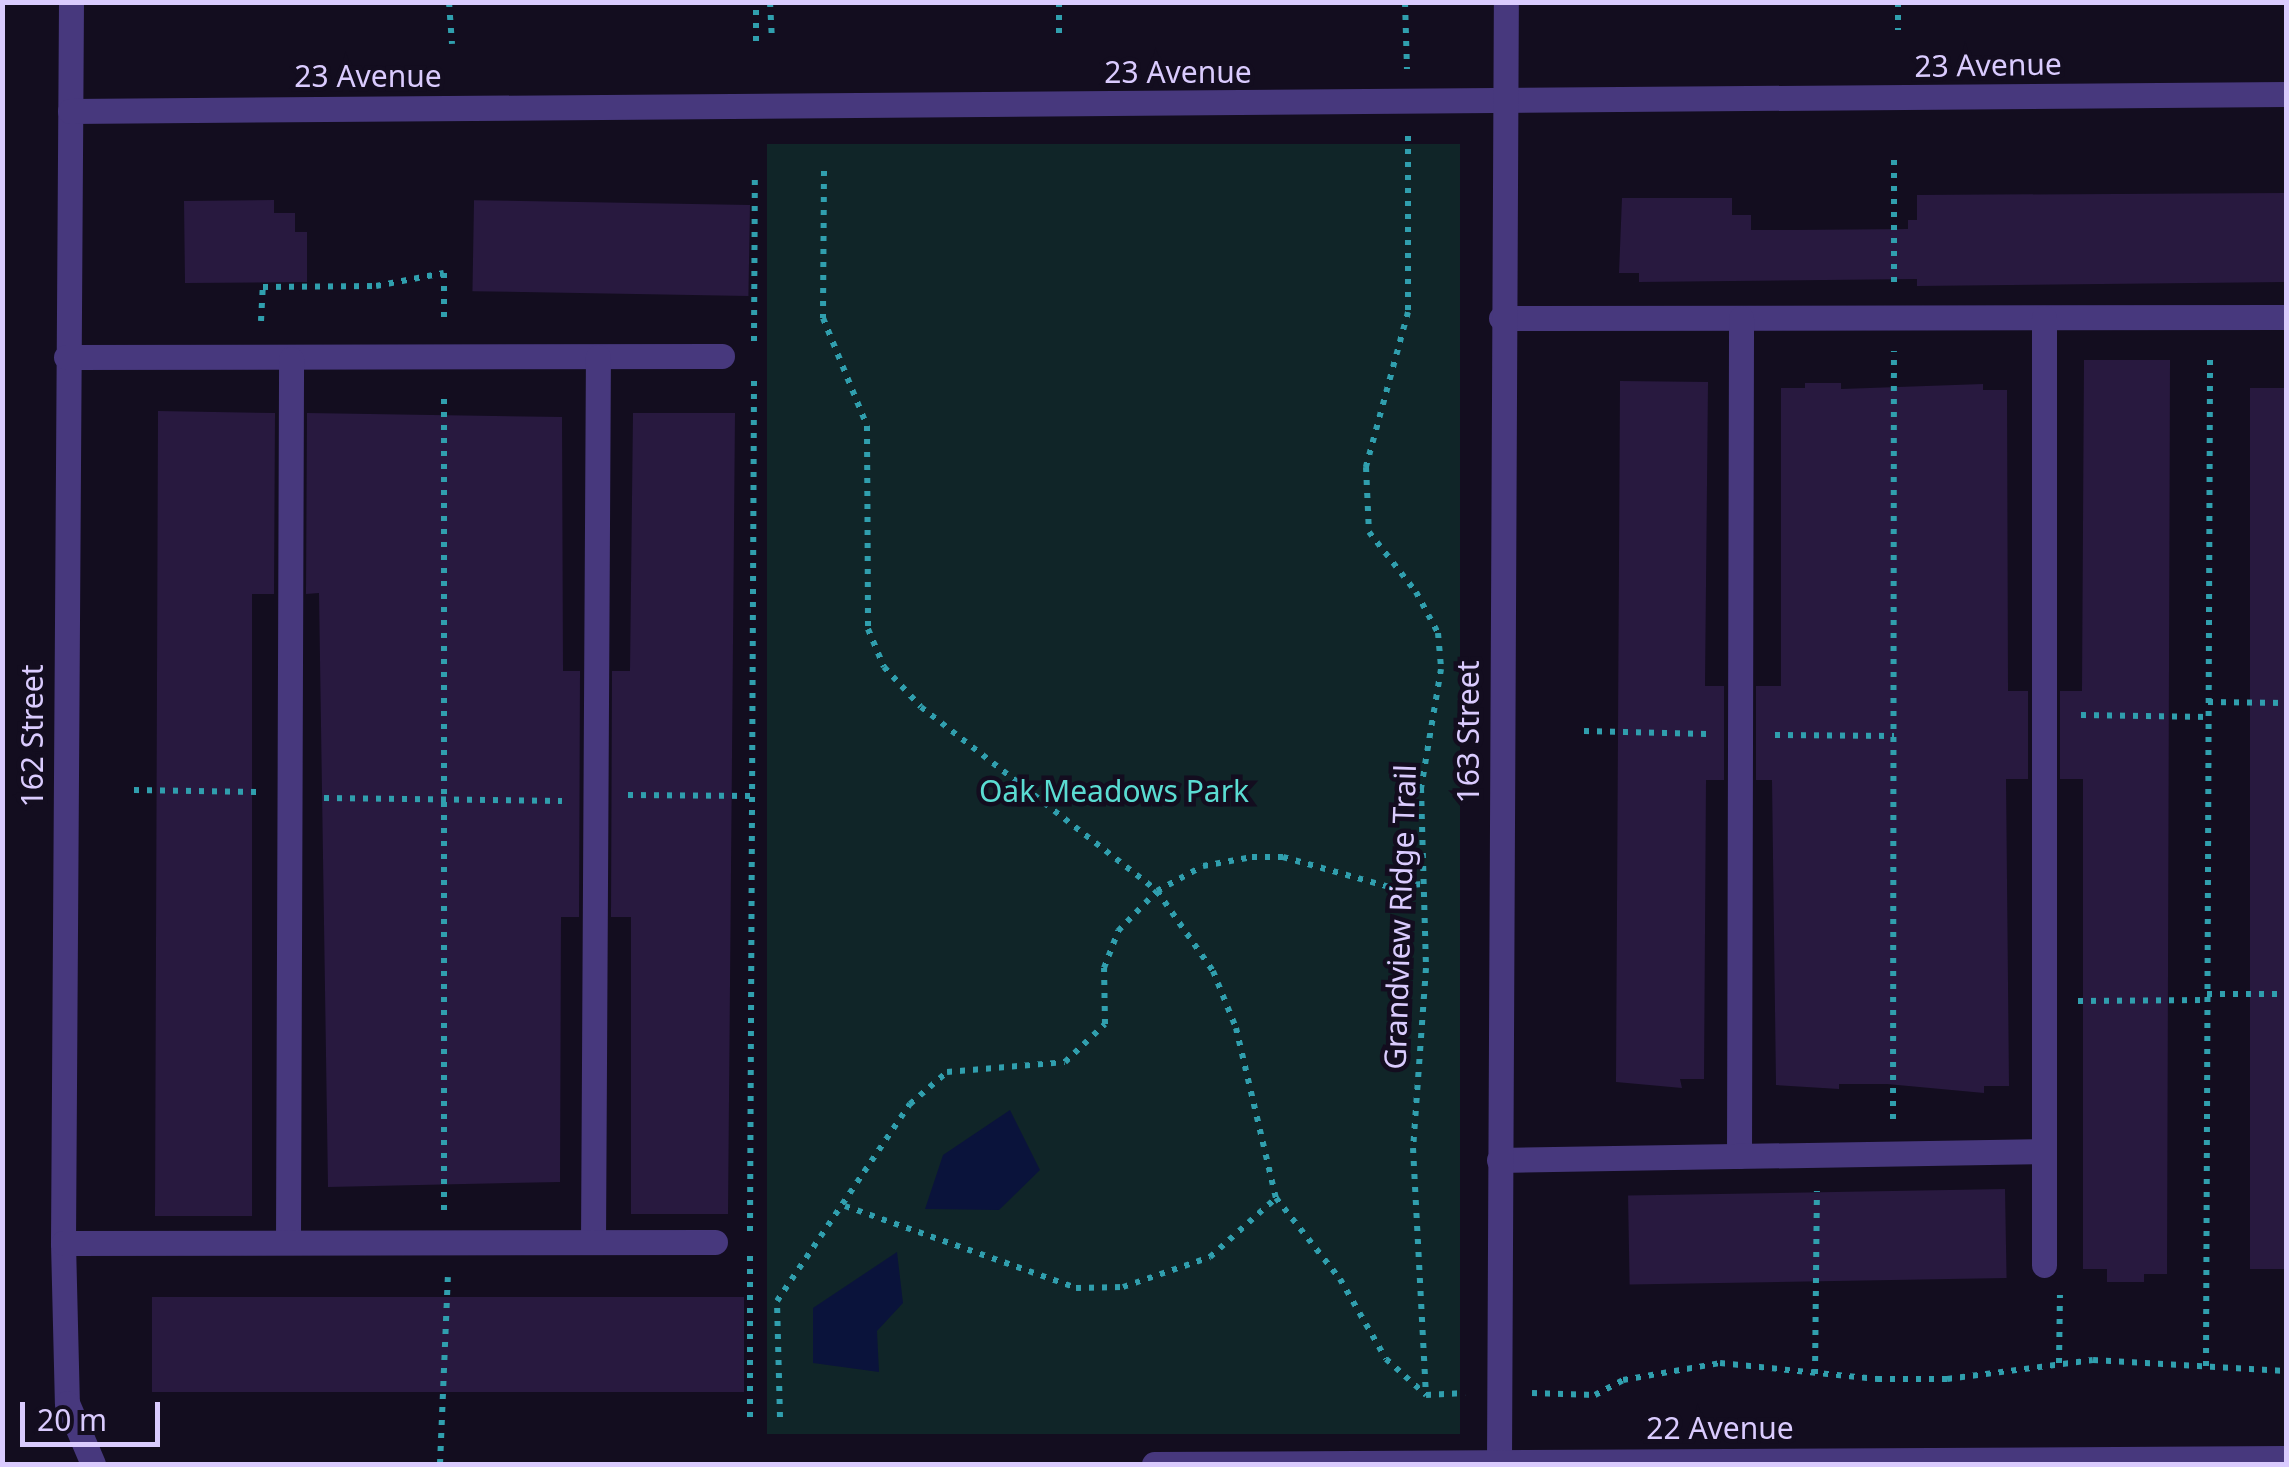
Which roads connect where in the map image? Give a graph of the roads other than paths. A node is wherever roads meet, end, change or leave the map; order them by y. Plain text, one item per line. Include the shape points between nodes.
1 (71, 2) edge
2 (1506, 2) edge
3 (2286, 94) edge
4 (1501, 103) junction
5 (70, 110) junction
6 (2286, 317) edge
7 (1501, 318) junction
8 (1741, 318) junction
9 (2044, 318) junction
10 (722, 356) dead end
11 (66, 357) junction
12 (598, 357) junction
13 (291, 359) junction
14 (2044, 1152) junction
15 (1739, 1156) junction
16 (1499, 1160) junction
17 (288, 1240) junction
18 (593, 1242) junction
19 (715, 1242) dead end
20 (64, 1243) junction
21 (2044, 1265) road end
22 (2286, 1458) edge
23 (1498, 1462) junction
24 (93, 1464) edge
25 (1154, 1464) edge

1 - 5 street, 162 Street
2 - 4 street, 163 Street
3 - 4 street, 23 Avenue
4 - 5 street, 23 Avenue
4 - 7 street, 163 Street
5 - 11 street, 162 Street
6 - 9 street
7 - 8 street
7 - 16 street, 163 Street
8 - 9 street
8 - 15 street
9 - 14 street
10 - 12 street
11 - 13 street
11 - 20 street, 162 Street
12 - 13 street
12 - 18 street
13 - 17 street
14 - 15 street
14 - 21 street
15 - 16 street
16 - 23 street, 163 Street
17 - 18 street
17 - 20 street
18 - 19 street
20 - 24 street, 162 Street via 66,1403
22 - 23 street, 22 Avenue
23 - 25 street, 22 Avenue

